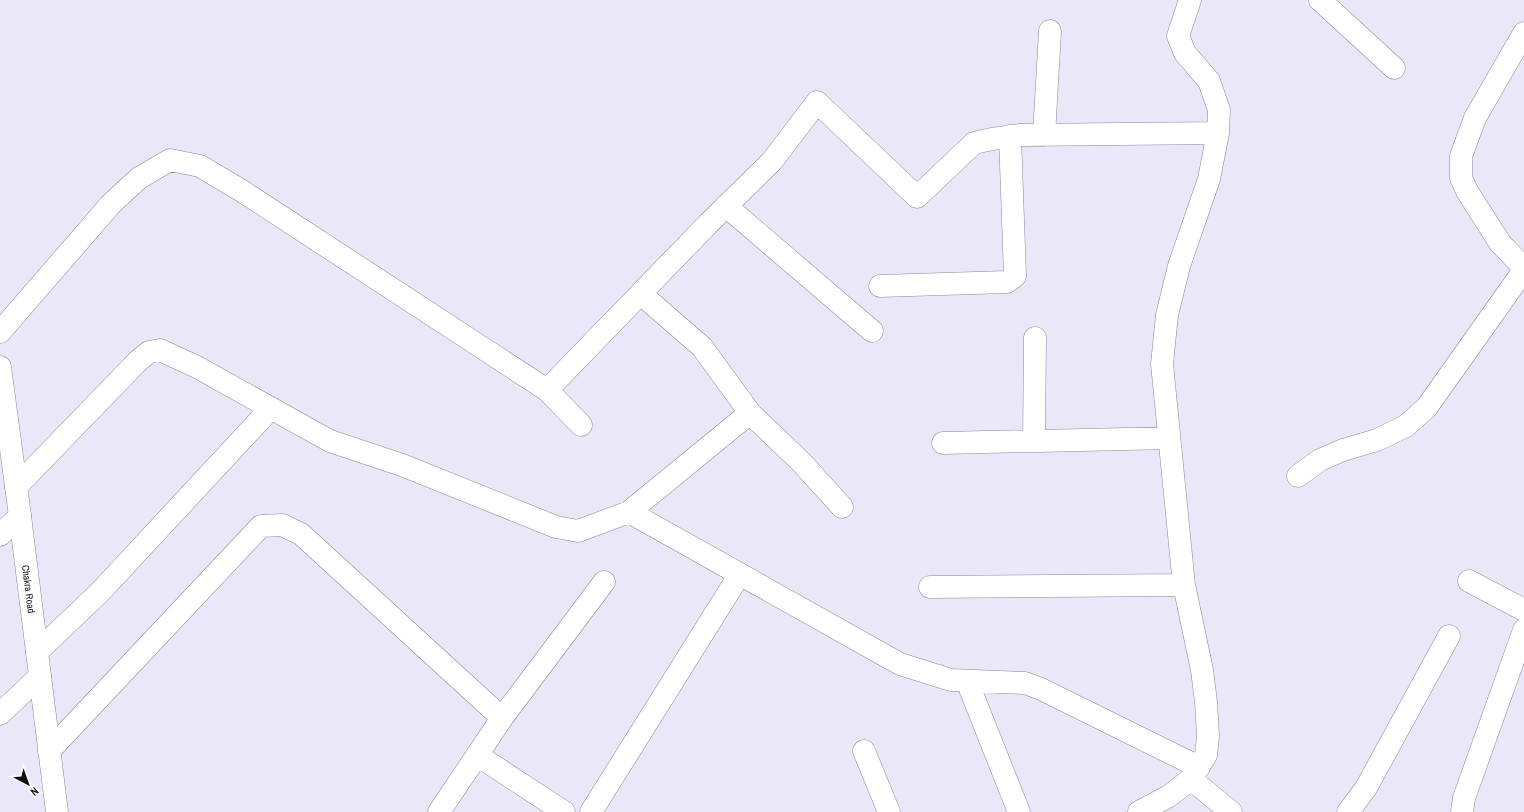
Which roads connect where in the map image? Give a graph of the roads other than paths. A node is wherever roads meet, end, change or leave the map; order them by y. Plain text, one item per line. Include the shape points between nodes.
1 (1190, 0) edge
2 (1320, 0) edge
3 (1050, 31) dead end
4 (1524, 33) edge
5 (1394, 68) dead end
6 (1218, 133) junction
7 (1044, 135) junction
8 (1010, 136) junction
9 (726, 206) junction
10 (1524, 269) edge
11 (880, 286) dead end
12 (641, 294) junction
13 (872, 331) dead end
14 (0, 332) edge
15 (1035, 338) dead end
16 (0, 367) edge
17 (547, 390) junction
18 (271, 408) junction
19 (750, 413) junction
20 (581, 425) dead end
21 (1169, 438) junction
22 (1034, 441) junction
23 (943, 443) dead end
24 (1298, 476) dead end
25 (16, 487) junction
26 (842, 507) dead end
27 (629, 512) junction
28 (20, 516) junction
29 (0, 535) edge
30 (740, 574) junction
31 (1469, 581) dead end
32 (604, 582) dead end
33 (1184, 585) junction
34 (930, 587) dead end
35 (1524, 610) edge
36 (1524, 630) edge
37 (1449, 636) dead end
38 (37, 652) junction
39 (40, 676) junction
40 (967, 681) junction
41 (0, 714) edge
42 (502, 718) junction
43 (49, 751) junction
44 (864, 751) dead end
45 (477, 755) junction
46 (1195, 773) junction
47 (57, 812) edge
48 (439, 812) edge
49 (564, 812) edge
50 (592, 812) edge
51 (889, 812) edge
52 (1018, 812) edge
53 (1138, 812) edge
54 (1231, 812) edge
55 (1348, 812) edge
56 (1462, 812) edge

1 - 6 street via 1178,36 1185,53 1210,81 1213,88 1219,110
2 - 5 street
3 - 7 street
4 - 10 street via 1475,118 1461,156 1462,178 1467,191 1500,243
6 - 7 street
6 - 21 street via 1209,179 1179,266 1167,315 1162,364
7 - 8 street
8 - 9 street via 974,143 917,197 817,102 772,161
8 - 11 street via 1015,276 1007,282
9 - 12 street
9 - 13 street
10 - 24 street via 1427,407 1406,426 1377,440 1320,460
12 - 17 street
12 - 19 street via 702,347
14 - 17 street via 111,204 139,178 170,160 200,166 242,190
15 - 22 street
16 - 25 street, Chakra Road
17 - 20 street
18 - 25 street via 197,366 160,350 149,352
18 - 27 street via 330,441 402,466 556,527 578,532
18 - 38 street via 101,591
19 - 26 street via 802,463
19 - 27 street
21 - 22 street
21 - 33 street
22 - 23 street
25 - 28 street, Chakra Road
27 - 30 street
28 - 29 street
28 - 38 street, Chakra Road
30 - 40 street via 900,664 951,680
30 - 50 street
31 - 35 street
32 - 42 street
33 - 34 street
33 - 46 street via 1202,670 1208,736 1206,755
36 - 56 street via 1464,798
37 - 55 street via 1366,788
38 - 39 street, Chakra Road
39 - 41 street
39 - 43 street, Chakra Road
40 - 46 street via 1025,683 1041,689
40 - 52 street
42 - 43 street via 301,534 282,525 261,526
42 - 45 street
43 - 47 street, Chakra Road
44 - 51 street
45 - 48 street
45 - 49 street
46 - 53 street via 1169,796
46 - 54 street

